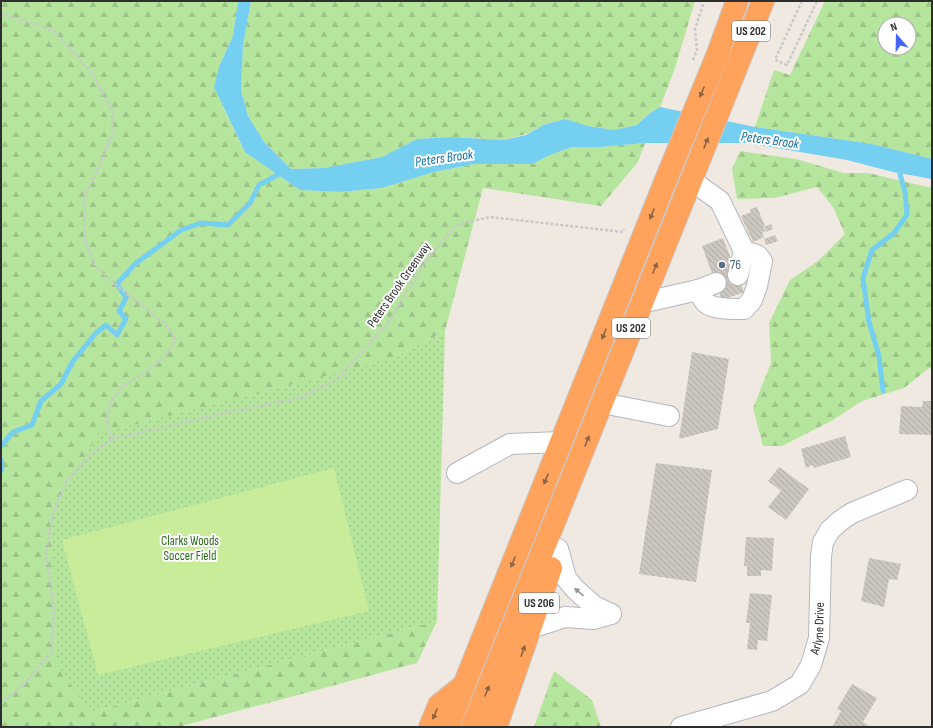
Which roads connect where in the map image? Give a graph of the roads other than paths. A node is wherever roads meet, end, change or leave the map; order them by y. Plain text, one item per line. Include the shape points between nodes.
1 (737, 1) edge
2 (762, 1) edge
3 (774, 1) edge
4 (740, 60) junction
5 (691, 180) junction
6 (744, 251) junction
7 (738, 275) dead end
8 (641, 303) junction
9 (602, 403) junction
10 (669, 416) dead end
11 (561, 442) junction
12 (457, 473) dead end
13 (572, 477) junction
14 (907, 490) dead end
15 (558, 549) junction
16 (531, 628) junction
17 (464, 685) junction
18 (430, 727) edge
19 (448, 727) edge
20 (472, 727) edge
21 (496, 727) edge
22 (681, 727) edge

1 -> 11 highway, US 202 via 718,56
2 - 4 highway, US 202
3 - 4 highway
5 -> 4 highway, US 202
5 - 6 street via 720,201
8 -> 5 highway, US 202
6 - 7 street
6 - 8 street via 756,254 762,261 752,300 744,309 706,303 707,286
8 - 9 highway, US 202
9 - 10 street
13 -> 9 highway, US 202
11 - 12 street via 510,444
11 -> 17 highway, US 202
13 - 15 highway, US 206 via 566,526
20 -> 13 highway, US 202
14 - 22 street, Arlyne Drive via 852,513 830,530 823,542 819,638 811,666 800,684 772,701
15 - 16 highway, US 206
16 -> 15 street via 565,617 594,619 611,614 594,606 566,578
21 -> 16 highway, US 206
17 -> 18 highway via 439,705
17 - 19 highway, US 202

